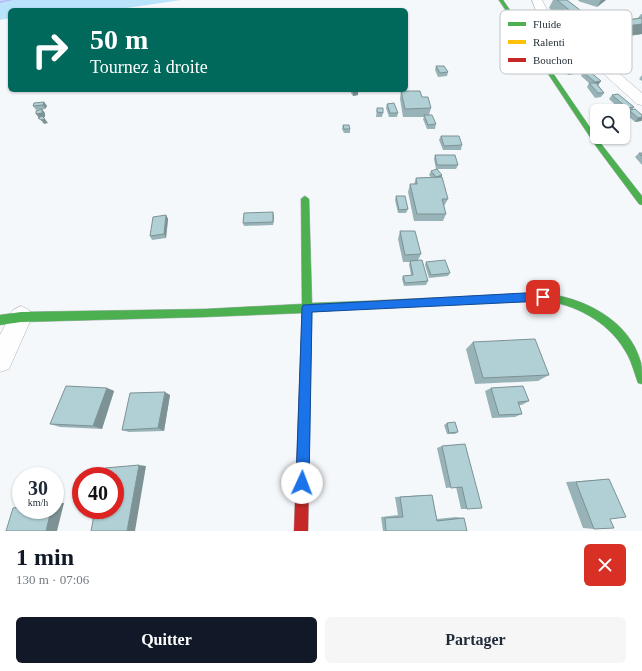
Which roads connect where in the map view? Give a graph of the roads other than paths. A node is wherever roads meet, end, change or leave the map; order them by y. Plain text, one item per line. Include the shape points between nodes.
1 (501, 0) edge
2 (537, 0) edge
3 (508, 10) edge
4 (542, 10) edge
5 (551, 74) edge
6 (611, 74) edge
7 (642, 102) edge
8 (305, 199) dead end
9 (642, 202) edge
10 (307, 308) junction
11 (11, 318) edge
12 (0, 360) edge
13 (642, 379) edge
14 (301, 531) edge

1 - 3 street
2 - 4 street
5 - 9 street via 600,147
6 - 7 street
8 - 10 street
10 - 11 street
10 - 13 street via 527,297 554,298 592,312 615,330 625,340
10 - 14 street
11 - 12 street

